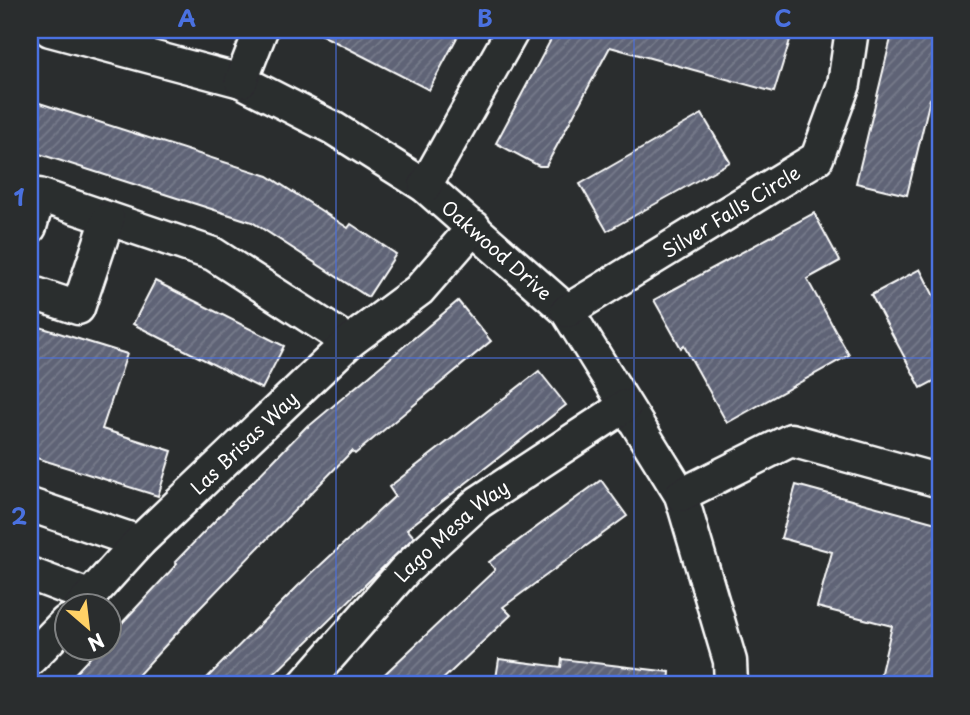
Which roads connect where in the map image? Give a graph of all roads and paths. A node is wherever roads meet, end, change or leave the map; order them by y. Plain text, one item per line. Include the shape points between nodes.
1 (50, 30) edge
2 (261, 30) edge
3 (513, 30) edge
4 (852, 30) edge
5 (241, 81) junction
6 (425, 186) junction
7 (108, 219) junction
8 (30, 227) edge
9 (474, 227) junction
10 (30, 292) edge
11 (567, 310) junction
12 (349, 342) junction
13 (625, 406) junction
14 (940, 481) edge
15 (681, 495) junction
16 (30, 505) edge
17 (139, 542) junction
18 (30, 574) edge
19 (66, 592) edge
20 (95, 592) edge
21 (52, 636) edge
22 (30, 659) edge
23 (304, 685) edge
24 (732, 685) edge

1 - 5 street, Oakwood Drive
2 - 5 street
3 - 6 street
4 - 11 street, Silver Falls Circle via 844,84 817,159
5 - 6 street, Oakwood Drive via 333,128
6 - 9 street, Oakwood Drive
7 - 8 street via 39,195
7 - 10 street via 78,308
7 - 12 street via 213,254
9 - 11 street, Oakwood Drive
9 - 12 street, Las Brisas Way via 419,290
11 - 13 street, Oakwood Drive
12 - 17 street, Las Brisas Way
13 - 15 street, Oakwood Drive
13 - 23 street, Lago Mesa Way via 479,502 405,569
14 - 15 street via 791,440
15 - 24 street, Oakwood Drive via 730,661
16 - 17 street
17 - 20 street, Las Brisas Way
18 - 19 street, Las Brisas Way
21 - 22 street

